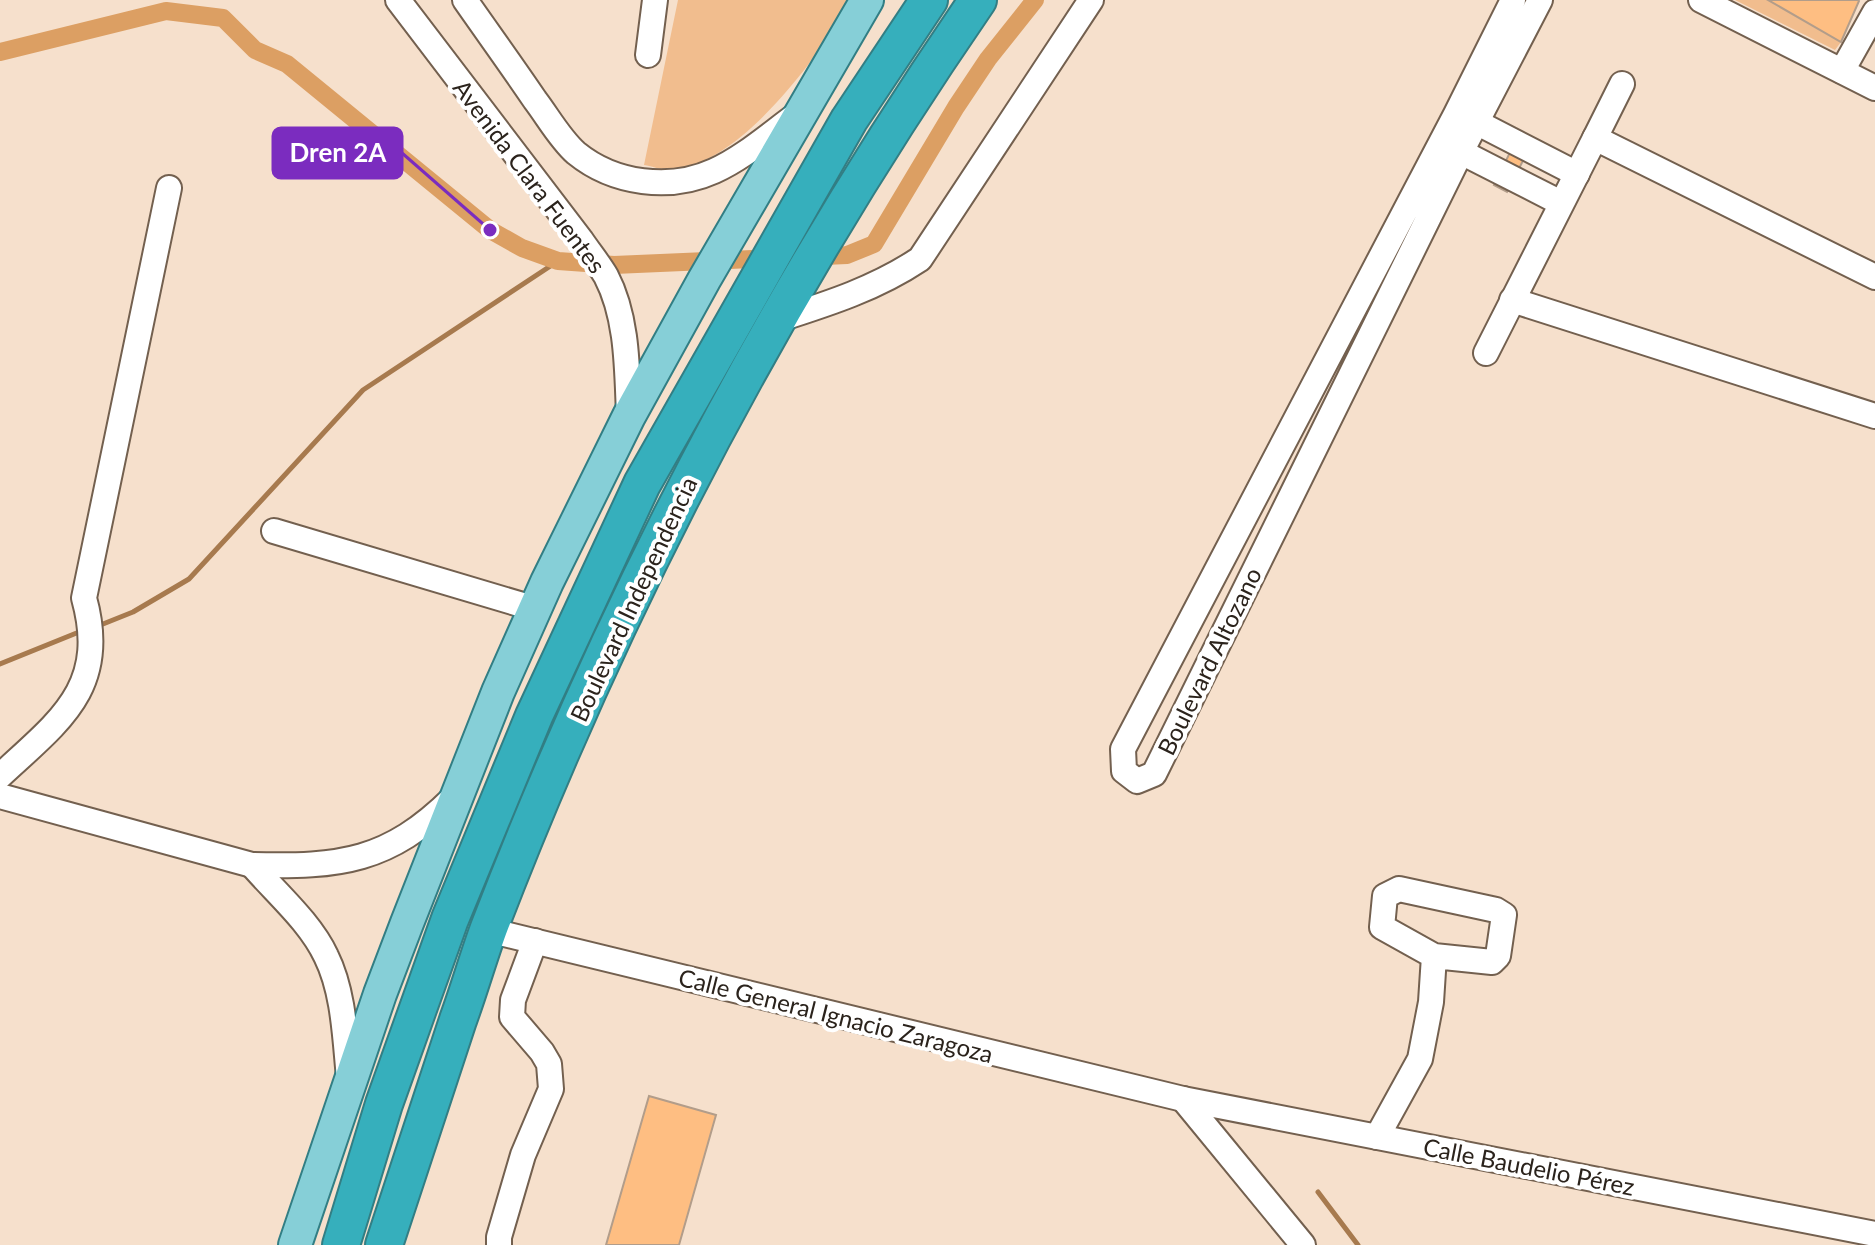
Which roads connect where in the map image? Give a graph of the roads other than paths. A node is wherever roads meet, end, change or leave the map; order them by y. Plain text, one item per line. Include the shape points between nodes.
1 (398, 0) edge
2 (465, 0) edge
3 (655, 0) edge
4 (867, 0) edge
5 (929, 0) edge
6 (978, 0) edge
7 (1091, 0) edge
8 (1513, 0) edge
9 (1540, 0) edge
10 (1701, 0) edge
11 (1875, 12) edge
12 (648, 55) dead end
13 (1842, 71) junction
14 (1622, 84) dead end
15 (1875, 88) edge
16 (800, 113) junction
17 (1476, 122) junction
18 (1595, 138) junction
19 (1461, 152) junction
20 (1577, 174) junction
21 (169, 188) dead end
22 (1561, 203) junction
23 (1875, 277) edge
24 (1512, 300) junction
25 (777, 320) junction
26 (1486, 353) dead end
27 (629, 416) junction
28 (1875, 416) edge
29 (274, 531) dead end
30 (536, 609) junction
31 (0, 776) edge
32 (458, 793) junction
33 (0, 796) edge
34 (252, 865) junction
35 (488, 930) junction
36 (535, 941) junction
37 (1434, 956) junction
38 (350, 1082) junction
39 (1183, 1099) junction
40 (1377, 1137) junction
41 (1875, 1234) edge
42 (295, 1245) edge
43 (341, 1245) edge
44 (384, 1245) edge
45 (499, 1245) edge
46 (1303, 1245) edge

1 - 27 street, Avenida Clara Fuentes via 606,276 625,344
2 - 16 street, Avenida Clara Fuentes via 557,131 577,153 623,176 647,182 696,178 717,170
3 - 12 street
4 - 16 main road
5 - 43 highway, Boulevard Independencia via 849,120 642,484 512,766 450,919
6 - 25 highway, Boulevard Independencia via 826,234
7 - 25 street via 920,259 854,295
8 - 19 street, Boulevard Altozano via 1123,749 1124,771 1137,781 1154,774
9 - 17 street, Boulevard Altozano
10 - 13 street
11 - 13 street
13 - 15 street
14 - 18 street
16 - 27 main road
17 - 19 street, Boulevard Altozano
17 - 20 street
18 - 20 street
18 - 23 street
19 - 22 street
20 - 22 street
21 - 31 street via 84,598 91,629 82,689 53,727
22 - 24 street
24 - 26 street
24 - 28 street
25 - 35 highway, Boulevard Independencia via 635,587
27 - 30 main road
29 - 30 street
30 - 32 main road
32 - 34 street via 393,846 333,864
32 - 38 main road
33 - 34 street
34 - 38 street via 327,957 338,993
35 - 36 street, Calle General Ignacio Zaragoza
35 - 44 highway, Boulevard Independencia
36 - 39 street, Calle General Ignacio Zaragoza
36 - 45 street via 512,1017 549,1064 551,1089 523,1155
37 - 37 street via 1492,962 1498,956 1504,915 1390,891 1382,927
37 - 40 street via 1420,1059
38 - 42 main road
39 - 40 street, Calle Baudelio Pérez
39 - 46 street
40 - 41 street, Calle Baudelio Pérez

